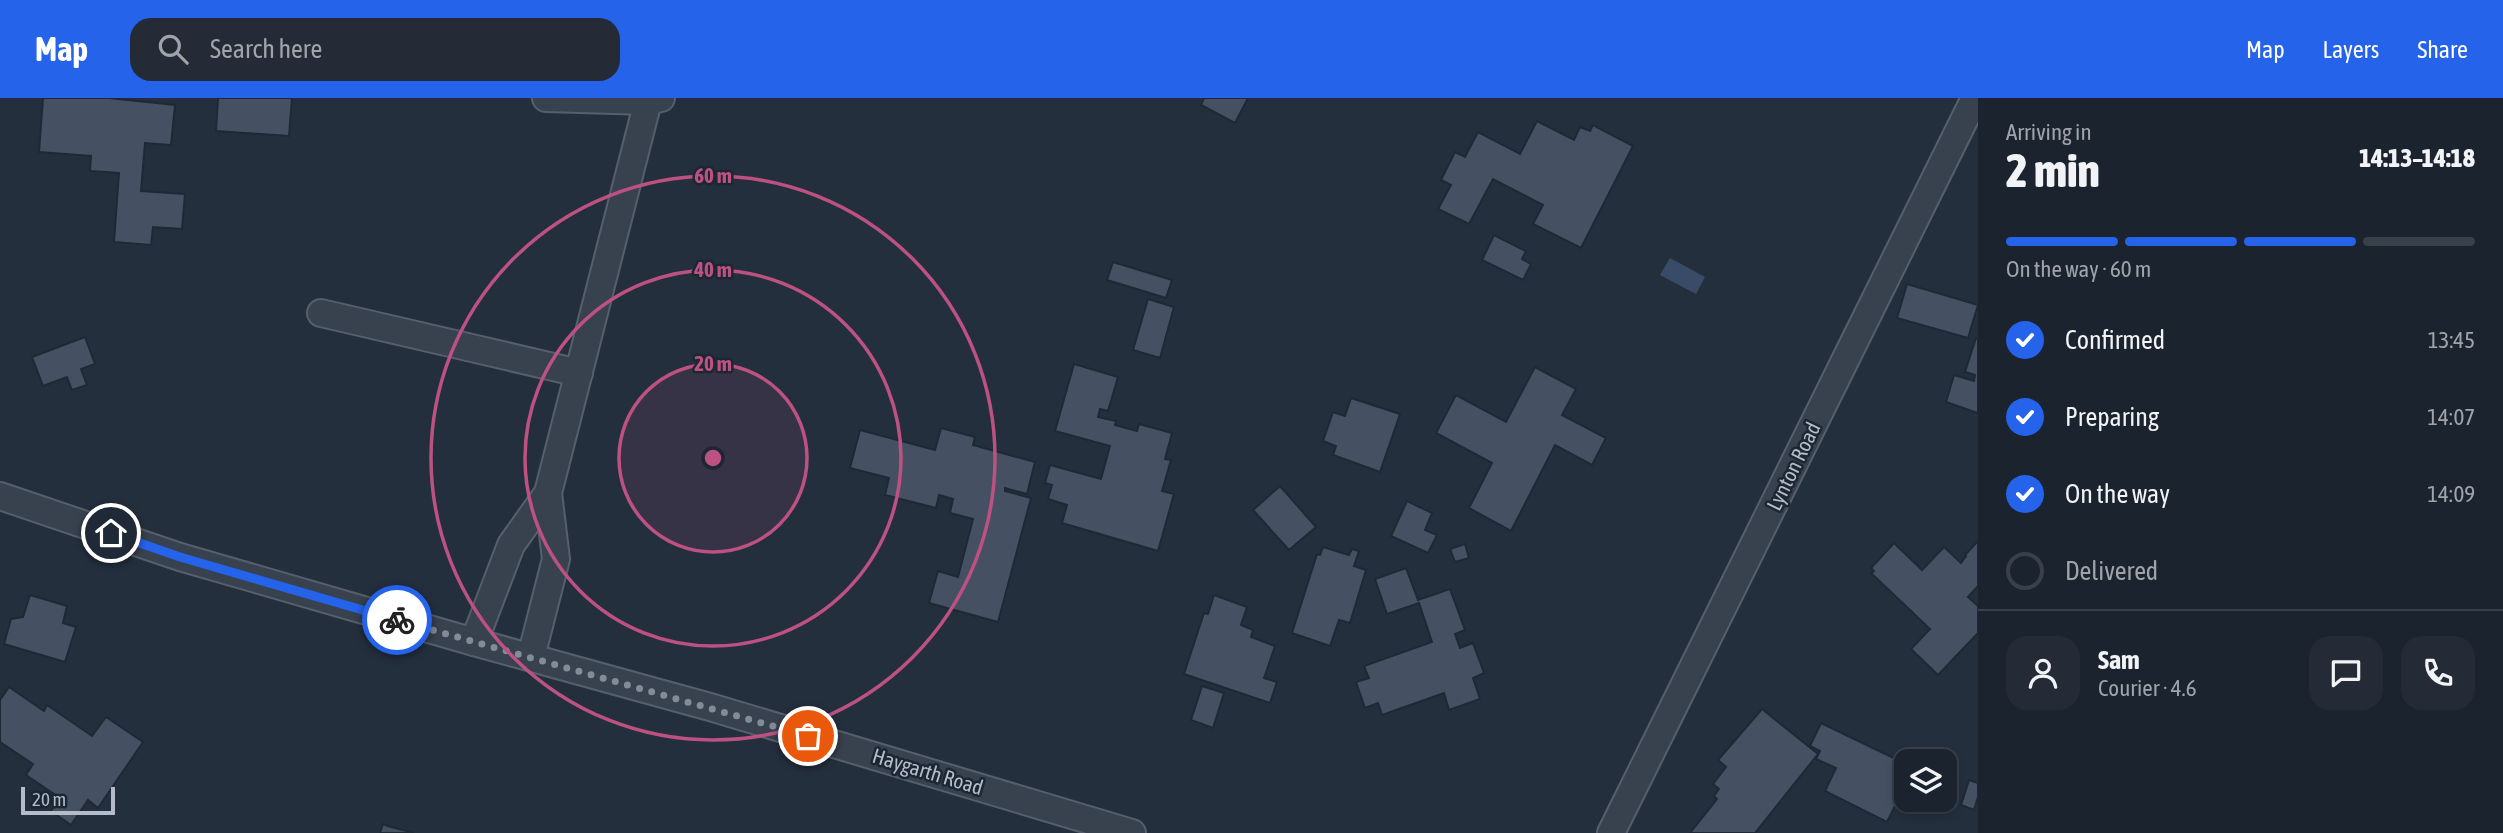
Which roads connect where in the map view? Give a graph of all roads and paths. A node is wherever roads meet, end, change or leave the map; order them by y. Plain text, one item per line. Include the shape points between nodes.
1 (546, 98) edge
2 (1975, 98) edge
3 (654, 100) edge
4 (321, 313) dead end
5 (579, 373) junction
6 (548, 493) junction
7 (0, 496) edge
8 (474, 642) junction
9 (531, 657) junction
10 (1132, 833) edge
11 (1611, 833) edge

1 - 3 street
2 - 11 street, Lynton Road
3 - 5 street
4 - 5 street
5 - 6 street
6 - 8 street via 511,545
6 - 9 street via 556,559
7 - 8 street, Haygarth Road via 180,557
8 - 9 street, Haygarth Road
9 - 10 street, Haygarth Road

